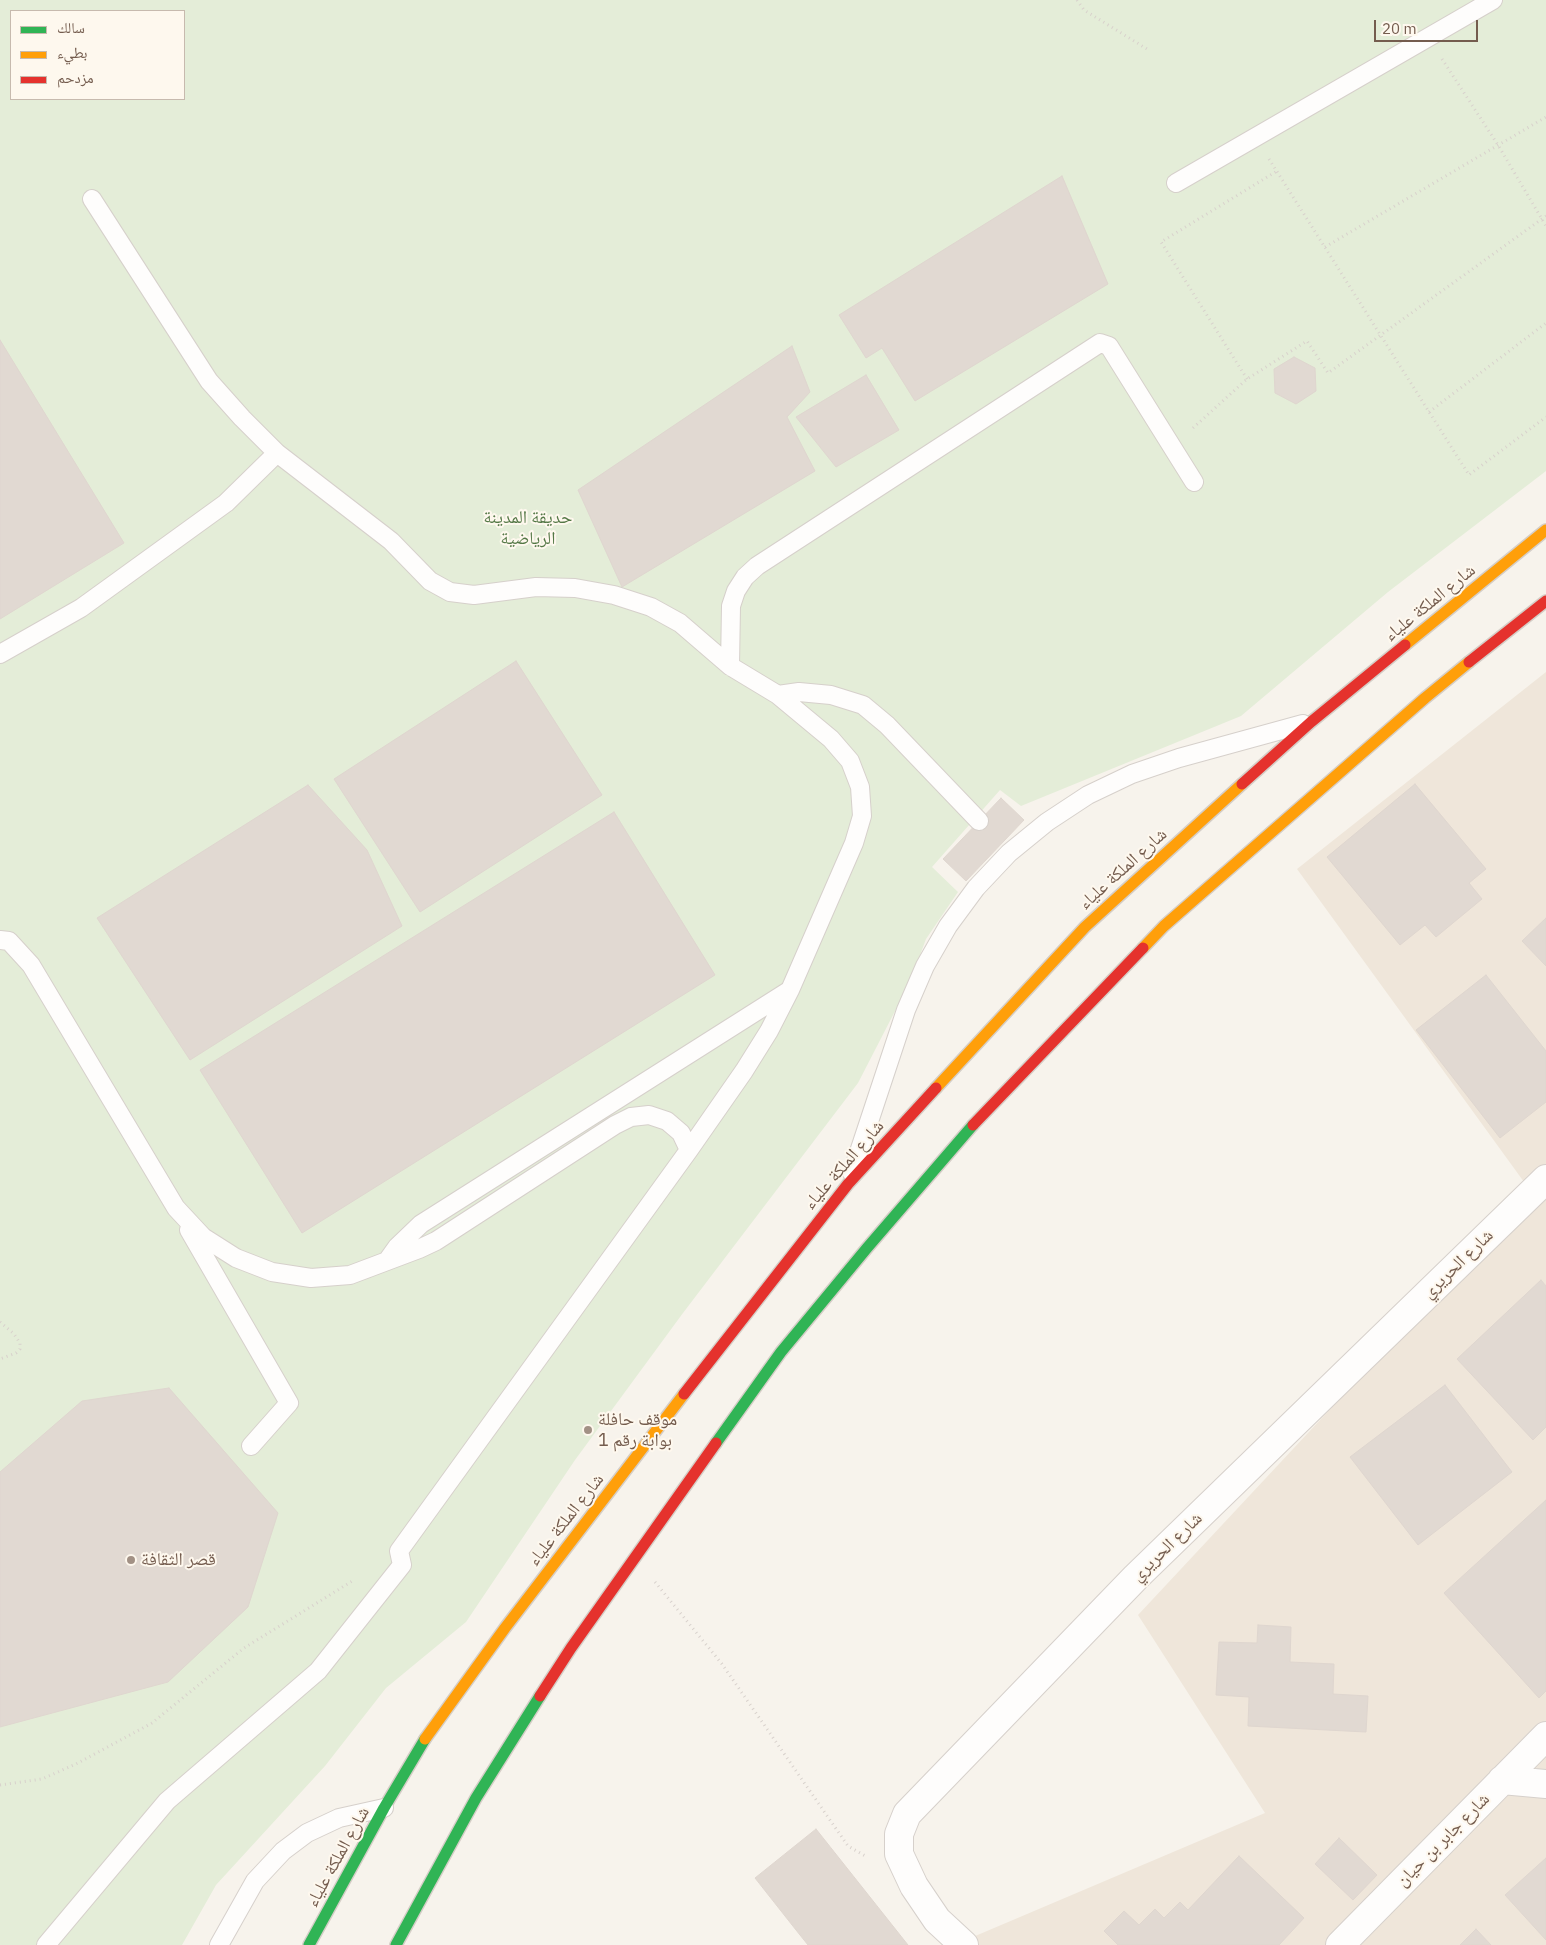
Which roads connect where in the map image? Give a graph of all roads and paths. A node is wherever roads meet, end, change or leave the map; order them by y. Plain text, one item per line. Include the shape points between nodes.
1 (1077, 0) edge
2 (1494, 0) edge
3 (1428, 38) junction
4 (1147, 49) dead end
5 (1546, 117) edge
6 (1255, 138) junction
7 (1498, 145) junction
8 (1277, 171) junction
9 (1176, 183) dead end
10 (92, 199) dead end
11 (1546, 216) edge
12 (1542, 219) junction
13 (1546, 226) edge
14 (1325, 247) junction
15 (1546, 323) edge
16 (1380, 335) junction
17 (1248, 379) junction
18 (1429, 412) junction
19 (1546, 416) edge
20 (1172, 447) junction
21 (278, 453) junction
22 (1194, 482) dead end
23 (1546, 530) edge
24 (1546, 601) edge
25 (0, 654) edge
26 (730, 666) junction
27 (778, 695) junction
28 (1311, 722) junction
29 (979, 821) dead end
30 (0, 940) edge
31 (790, 990) junction
32 (689, 1150) junction
33 (1546, 1179) edge
34 (848, 1184) junction
35 (176, 1208) junction
36 (387, 1261) junction
37 (0, 1322) edge
38 (0, 1359) edge
39 (251, 1446) dead end
40 (634, 1556) junction
41 (358, 1577) dead end
42 (1546, 1736) edge
43 (1502, 1780) junction
44 (1546, 1784) edge
45 (0, 1785) edge
46 (384, 1808) junction
47 (873, 1861) dead end
48 (46, 1945) edge
49 (219, 1945) edge
50 (309, 1945) edge
51 (396, 1945) edge
52 (964, 1945) edge
53 (1340, 1945) edge

1 - 4 path via 1084,10
2 - 3 lane
3 - 6 lane
3 - 7 path
5 - 7 path
6 - 8 path
6 - 9 lane
7 - 12 path
7 - 14 path
8 - 14 path
8 - 17 path via 1161,242
10 - 21 lane via 209,380
11 - 12 path
12 - 13 path
12 - 16 path
14 - 16 path
15 - 18 path
16 - 17 path via 1328,373 1307,341
16 - 18 path
17 - 20 path
18 - 19 path via 1469,475
20 - 22 lane
20 - 26 lane via 1109,346 1100,343 757,566 745,577 731,606
21 - 25 lane via 226,503 81,608
21 - 26 lane via 391,541 430,581 450,592 474,595 536,586 614,595 651,607 680,623
23 - 28 main road, شارع الملكة علياء
24 - 40 main road via 1425,698 1164,926 986,1111 866,1248 781,1352
26 - 27 lane
27 - 29 lane via 799,692 831,695 863,705
27 - 31 lane via 831,739 850,761 860,787 862,816 854,843
28 - 34 main road, شارع الملكة علياء via 1085,927
28 - 34 lane via 1132,774 1088,795 1005,849 948,926 925,966 906,1010
30 - 35 lane via 9,941 31,966
31 - 32 lane via 770,1031
31 - 36 lane via 421,1224
32 - 36 lane via 681,1133 667,1121 650,1115 631,1117 436,1241
32 - 48 lane via 399,1551 402,1565 318,1671 167,1801
33 - 52 street, شارع الحريري via 1136,1577 907,1814 899,1834 899,1854 914,1886 937,1920
34 - 46 main road, شارع الملكة علياء via 505,1628 426,1739
35 - 36 lane via 203,1236 236,1258 272,1272 311,1278 350,1275
35 - 39 lane via 290,1403
37 - 38 path via 20,1343 20,1349 12,1356
40 - 47 path via 722,1664 848,1846
40 - 51 main road via 476,1798
41 - 45 path via 244,1648 152,1723 42,1779
42 - 43 street, شارع جابر بن حيان
43 - 44 street
43 - 53 street, شارع جابر بن حيان
46 - 49 lane via 339,1818 307,1833 283,1851 255,1881
46 - 50 main road, شارع الملكة علياء

